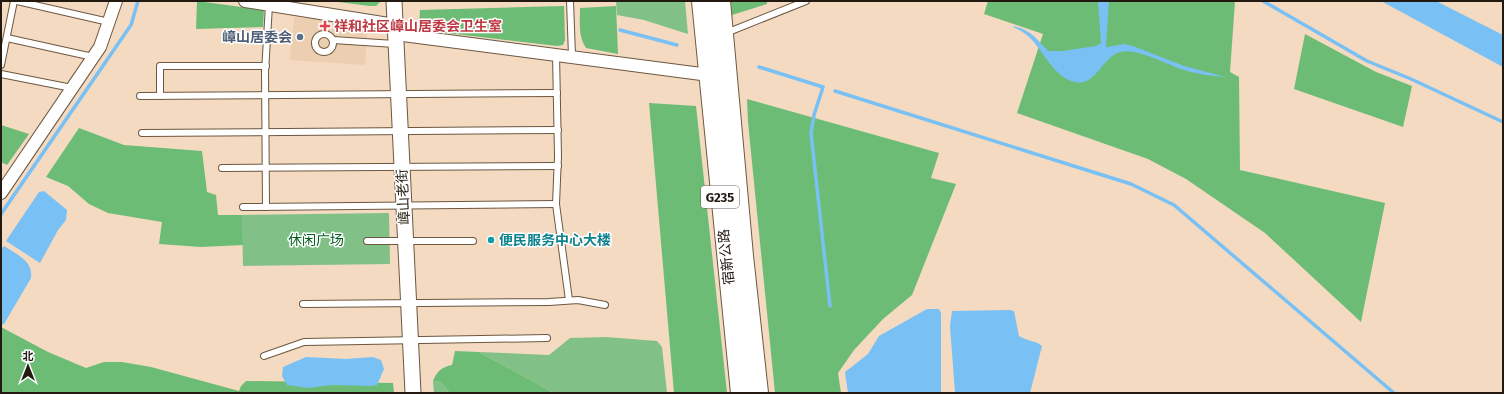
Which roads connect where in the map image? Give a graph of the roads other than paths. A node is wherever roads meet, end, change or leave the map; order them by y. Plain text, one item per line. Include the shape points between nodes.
1 (15, 1) edge
2 (116, 1) edge
3 (245, 1) edge
4 (394, 1) edge
5 (570, 1) edge
6 (702, 1) edge
7 (720, 1) edge
8 (806, 1) edge
9 (269, 5) junction
10 (109, 22) junction
11 (395, 34) junction
12 (723, 34) junction
13 (7, 38) junction
14 (333, 40) dead end
15 (556, 54) junction
16 (572, 56) junction
17 (93, 57) junction
18 (1, 65) edge
19 (266, 66) junction
20 (1, 74) edge
21 (709, 75) junction
22 (72, 88) junction
23 (557, 93) junction
24 (398, 94) junction
25 (265, 95) junction
26 (140, 96) dead end
27 (160, 96) junction
28 (558, 130) junction
29 (400, 131) junction
30 (266, 132) junction
31 (142, 133) dead end
32 (401, 166) junction
33 (558, 166) junction
34 (222, 168) dead end
35 (266, 168) junction
36 (1, 193) edge
37 (556, 204) junction
38 (403, 205) junction
39 (266, 206) junction
40 (243, 207) dead end
41 (405, 241) junction
42 (473, 241) dead end
43 (367, 242) dead end
44 (570, 300) junction
45 (408, 303) junction
46 (303, 304) dead end
47 (605, 305) dead end
48 (547, 338) dead end
49 (410, 340) junction
50 (264, 356) dead end
51 (413, 393) edge
52 (741, 393) edge
53 (758, 393) edge

1 - 10 lane
1 - 13 lane
2 - 10 street
3 - 9 street
4 - 11 street, 嶂山老街
5 - 16 lane
6 - 21 highway, 宿新公路 / G235
7 - 12 highway, 宿新公路 / G235
8 - 12 lane
9 - 11 street
9 - 19 lane
10 - 17 street via 100,47
11 - 14 lane
11 - 15 street
11 - 24 street, 嶂山老街
12 - 53 highway, 宿新公路 / G235
13 - 17 lane
13 - 18 lane
15 - 16 street
15 - 23 lane
16 - 21 street
17 - 22 street
19 - 25 lane
19 - 27 lane via 160,66
20 - 22 lane
21 - 52 highway, 宿新公路 / G235
22 - 36 street
23 - 24 lane
23 - 28 lane
24 - 25 lane
24 - 29 street, 嶂山老街
25 - 27 lane
25 - 30 lane
26 - 27 lane
28 - 29 lane
28 - 33 lane
29 - 30 lane
29 - 32 street, 嶂山老街
30 - 31 lane
30 - 35 lane
32 - 33 lane
32 - 35 lane
32 - 38 street, 嶂山老街
33 - 37 lane
34 - 35 lane
35 - 39 lane
37 - 38 lane
37 - 44 lane
38 - 39 lane
38 - 41 street, 嶂山老街
39 - 40 lane
41 - 42 lane
41 - 43 lane
41 - 45 street, 嶂山老街
44 - 45 lane
44 - 47 lane
45 - 46 lane
45 - 49 street, 嶂山老街
48 - 49 lane
49 - 50 lane via 304,342
49 - 51 street, 嶂山老街

